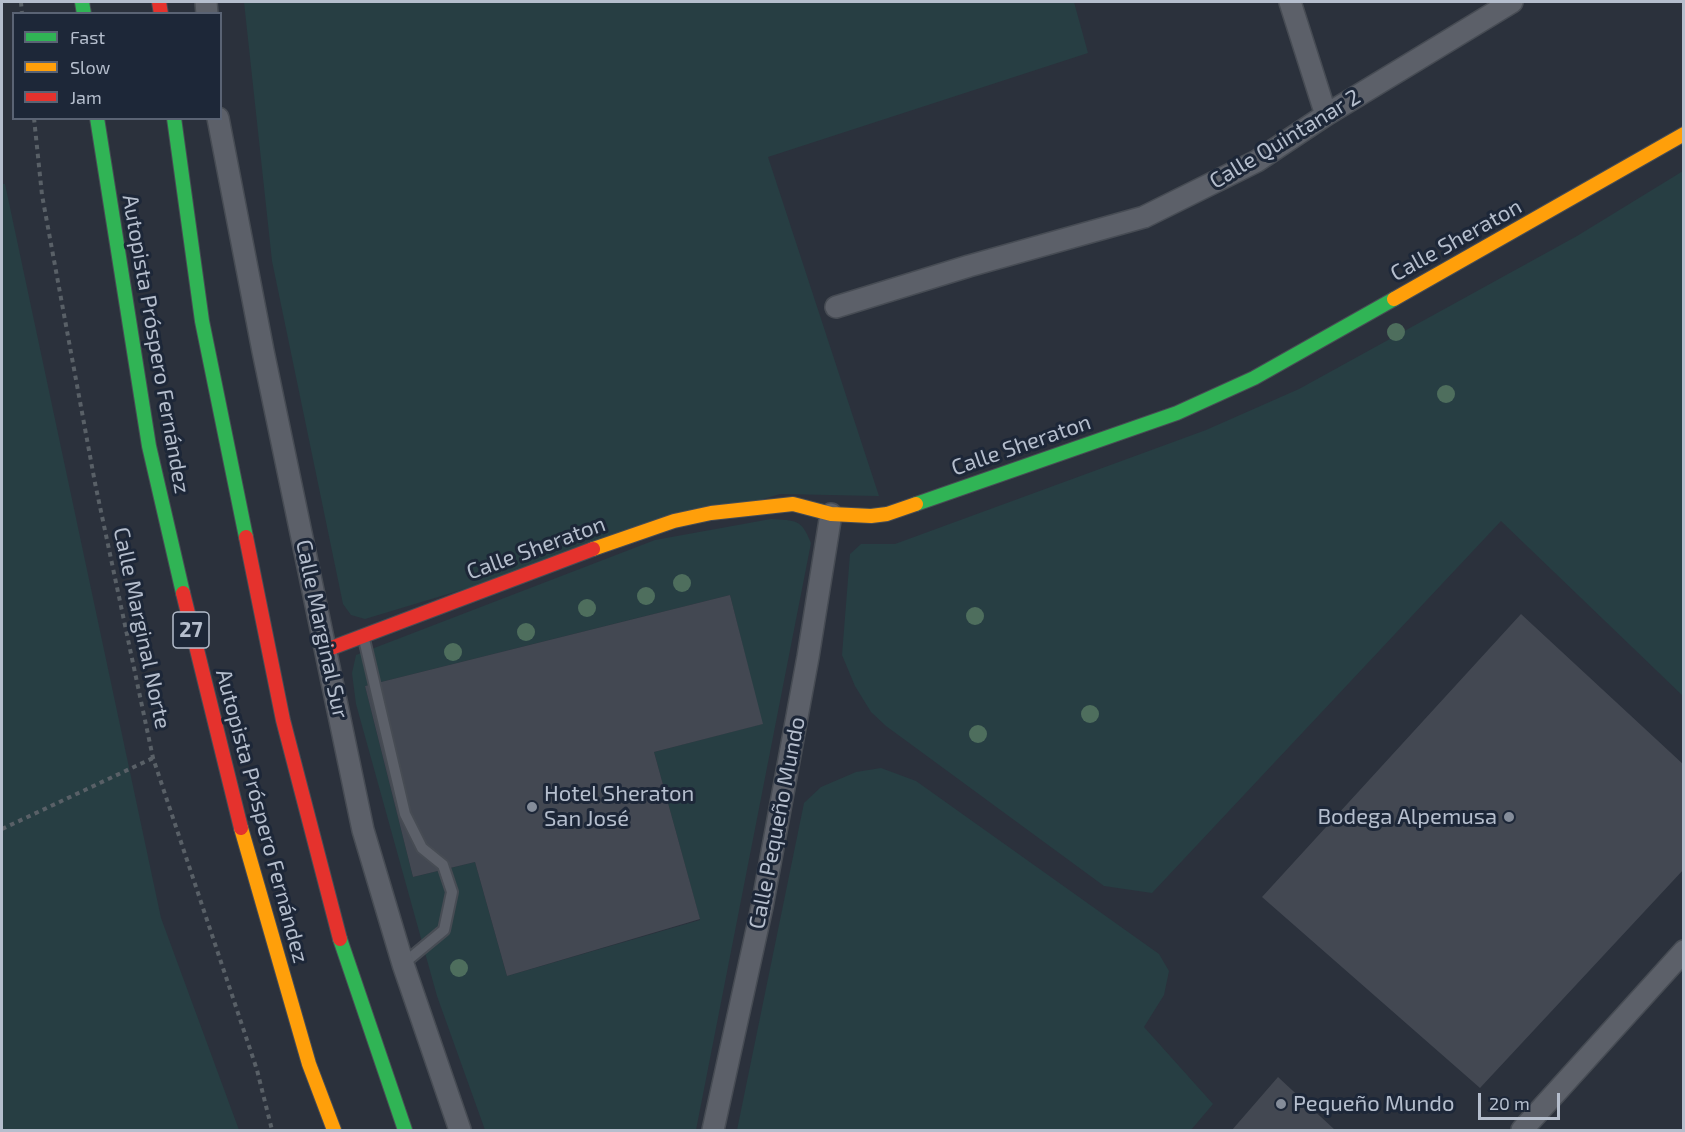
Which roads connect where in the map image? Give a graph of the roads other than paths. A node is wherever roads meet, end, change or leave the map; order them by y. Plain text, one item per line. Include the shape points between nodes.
1 (1290, 2) edge
2 (1512, 2) edge
3 (1326, 115) junction
4 (97, 120) edge
5 (174, 120) edge
6 (218, 120) edge
7 (1683, 134) edge
8 (836, 307) dead end
9 (831, 514) junction
10 (363, 635) junction
11 (326, 650) junction
12 (1683, 951) edge
13 (403, 964) junction
14 (333, 1131) edge
15 (405, 1131) edge
16 (460, 1131) edge
17 (713, 1131) edge
18 (1522, 1131) edge

1 - 3 street
2 - 3 street, Calle Quintanar 2
3 - 8 street, Calle Quintanar 2 via 1257,161 1144,217
4 - 14 main road, Autopista Próspero Fernández / 27 via 149,446 191,630 249,861 309,1064
5 - 15 main road, Autopista Próspero Fernández via 202,321 283,720 334,921
6 - 11 street, Calle Marginal Sur
7 - 9 main road, Calle Sheraton via 1254,378 1177,413 887,514
9 - 10 main road, Calle Sheraton via 793,504 674,521
9 - 17 street, Calle Pequeño Mundo via 762,907
10 - 11 main road, Calle Sheraton
10 - 13 lane via 405,814 422,848 442,865 453,892 444,930
11 - 13 street, Calle Marginal Sur via 363,830
12 - 18 street
13 - 16 street, Calle Marginal Sur

